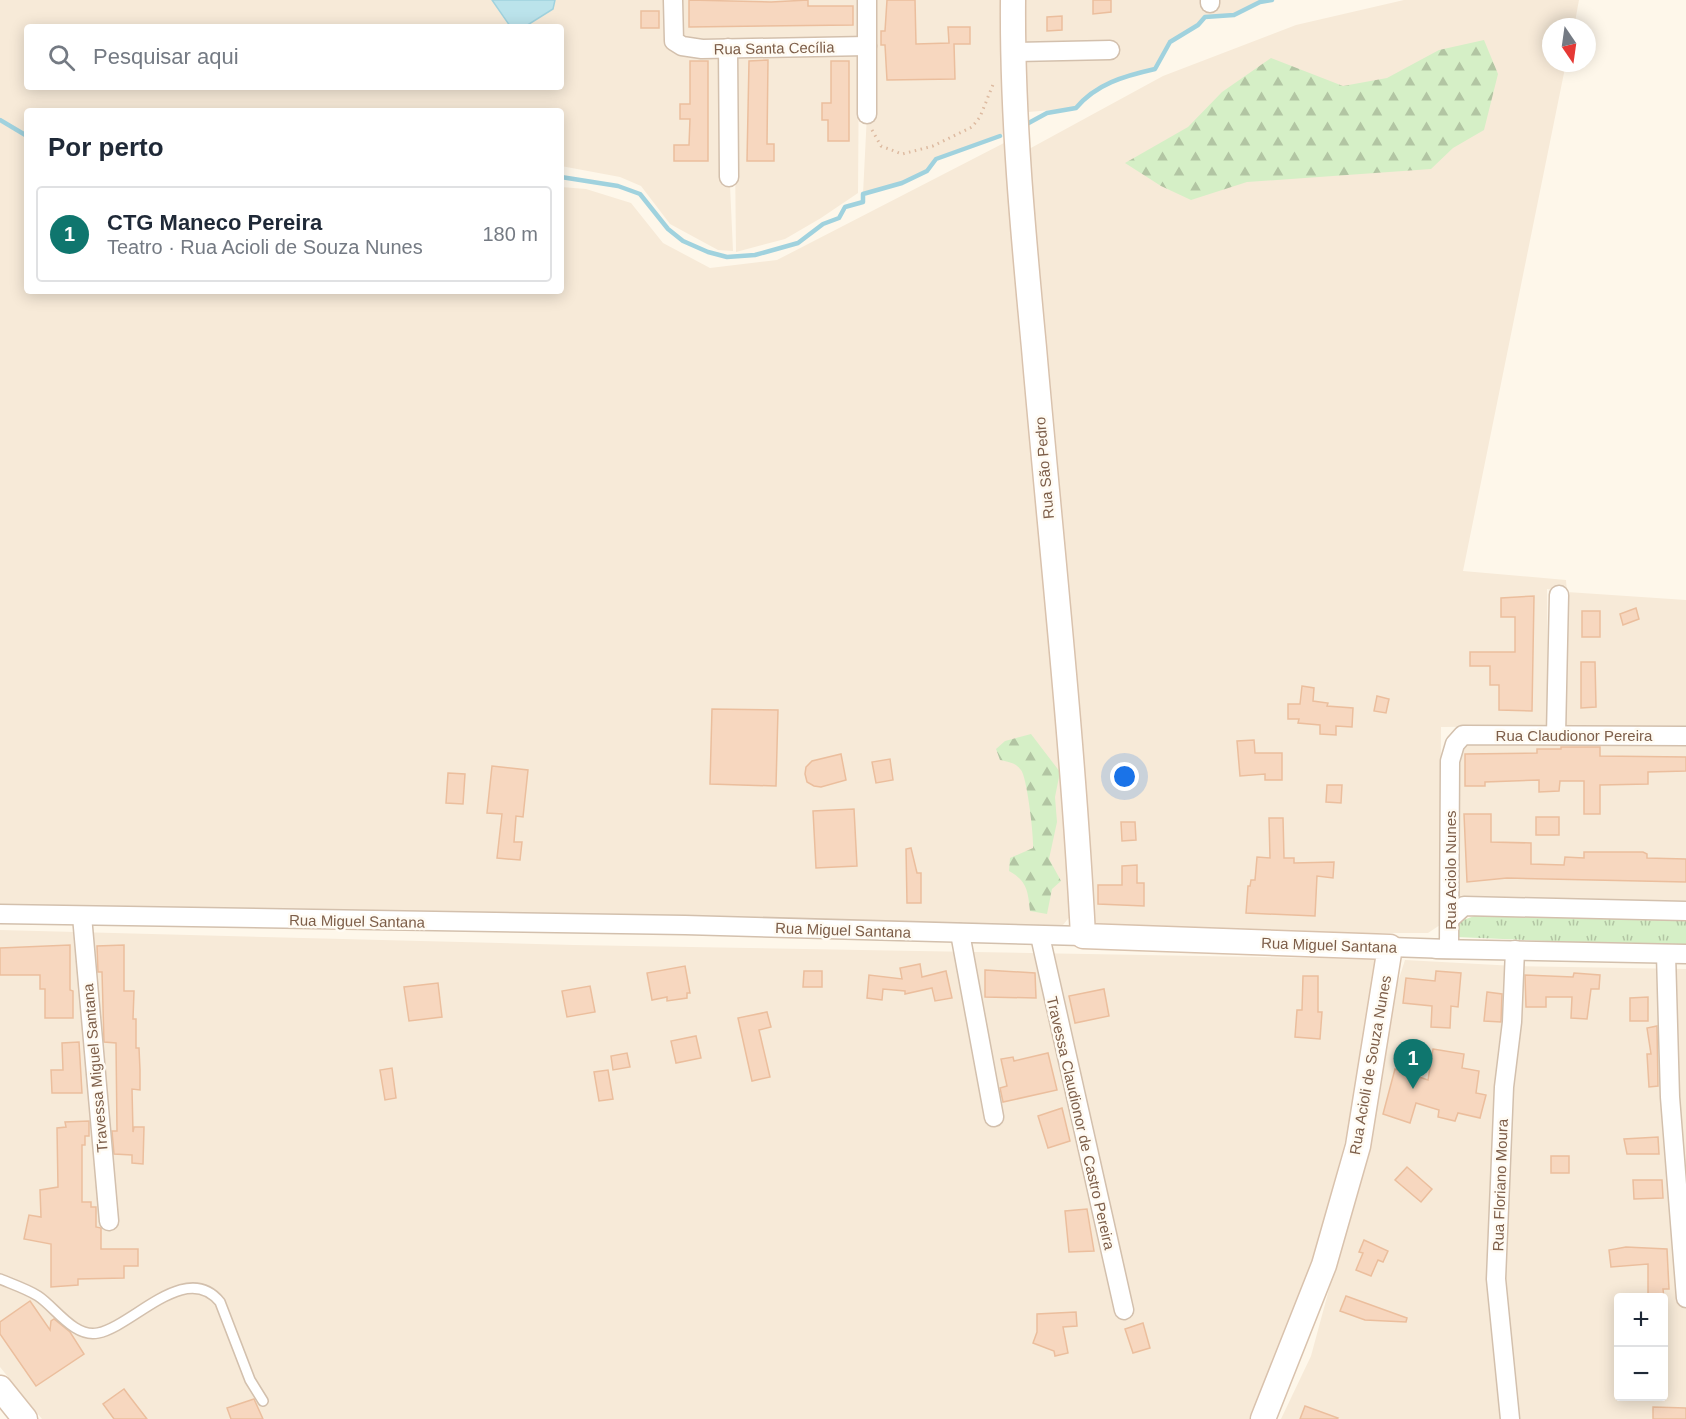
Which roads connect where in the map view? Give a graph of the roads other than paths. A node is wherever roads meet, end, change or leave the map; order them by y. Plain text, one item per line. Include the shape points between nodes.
1 (673, 0) edge
2 (867, 0) edge
3 (1013, 0) edge
4 (867, 46) junction
5 (728, 48) junction
6 (1110, 50) dead end
7 (1012, 59) junction
8 (867, 114) road end
9 (729, 177) dead end
10 (1559, 595) dead end
11 (1463, 735) joint
12 (1556, 735) junction
13 (1686, 736) edge
14 (1686, 911) edge
15 (0, 914) edge
16 (82, 916) junction
17 (1451, 918) junction
18 (960, 933) junction
19 (1041, 936) junction
20 (1083, 936) junction
21 (1390, 947) junction
22 (1515, 950) junction
23 (1665, 954) junction
24 (1686, 954) edge
25 (994, 1117) dead end
26 (109, 1221) dead end
27 (0, 1279) edge
28 (1686, 1298) edge
29 (1124, 1310) dead end
30 (0, 1388) edge
31 (263, 1401) dead end
32 (25, 1419) edge
33 (1263, 1419) edge
34 (1510, 1419) edge

1 - 5 street, Rua Santa Cecília via 675,41 682,46
2 - 4 street
3 - 7 street, Rua São Pedro
4 - 5 street, Rua Santa Cecília
4 - 8 street
5 - 9 street
6 - 7 street
7 - 20 street, Rua São Pedro
10 - 12 street
11 - 12 street, Rua Claudionor Pereira
11 - 17 street, Rua Aciolo Nunes via 1455,744 1450,761
12 - 13 street, Rua Claudionor Pereira
14 - 17 street via 1464,906
15 - 16 street, Rua Miguel Santana
16 - 18 street, Rua Miguel Santana
16 - 26 street, Travessa Miguel Santana
17 - 21 street, Rua Aciolo Nunes via 1449,949
18 - 19 street, Rua Miguel Santana
18 - 25 street
19 - 20 street, Rua Miguel Santana
19 - 29 street, Travessa Claudionor de Castro Pereira
20 - 21 street, Rua Miguel Santana
21 - 22 street, Rua Miguel Santana
21 - 33 street, Rua Acioli de Souza Nunes via 1359,1146 1324,1266
22 - 23 street, Rua Miguel Santana
22 - 34 street, Rua Floriano Moura via 1504,1087 1496,1279
23 - 24 street, Rua Miguel Santana
23 - 28 street
27 - 31 lane via 37,1295 88,1334 111,1329 168,1293 198,1288 213,1293
30 - 32 street

